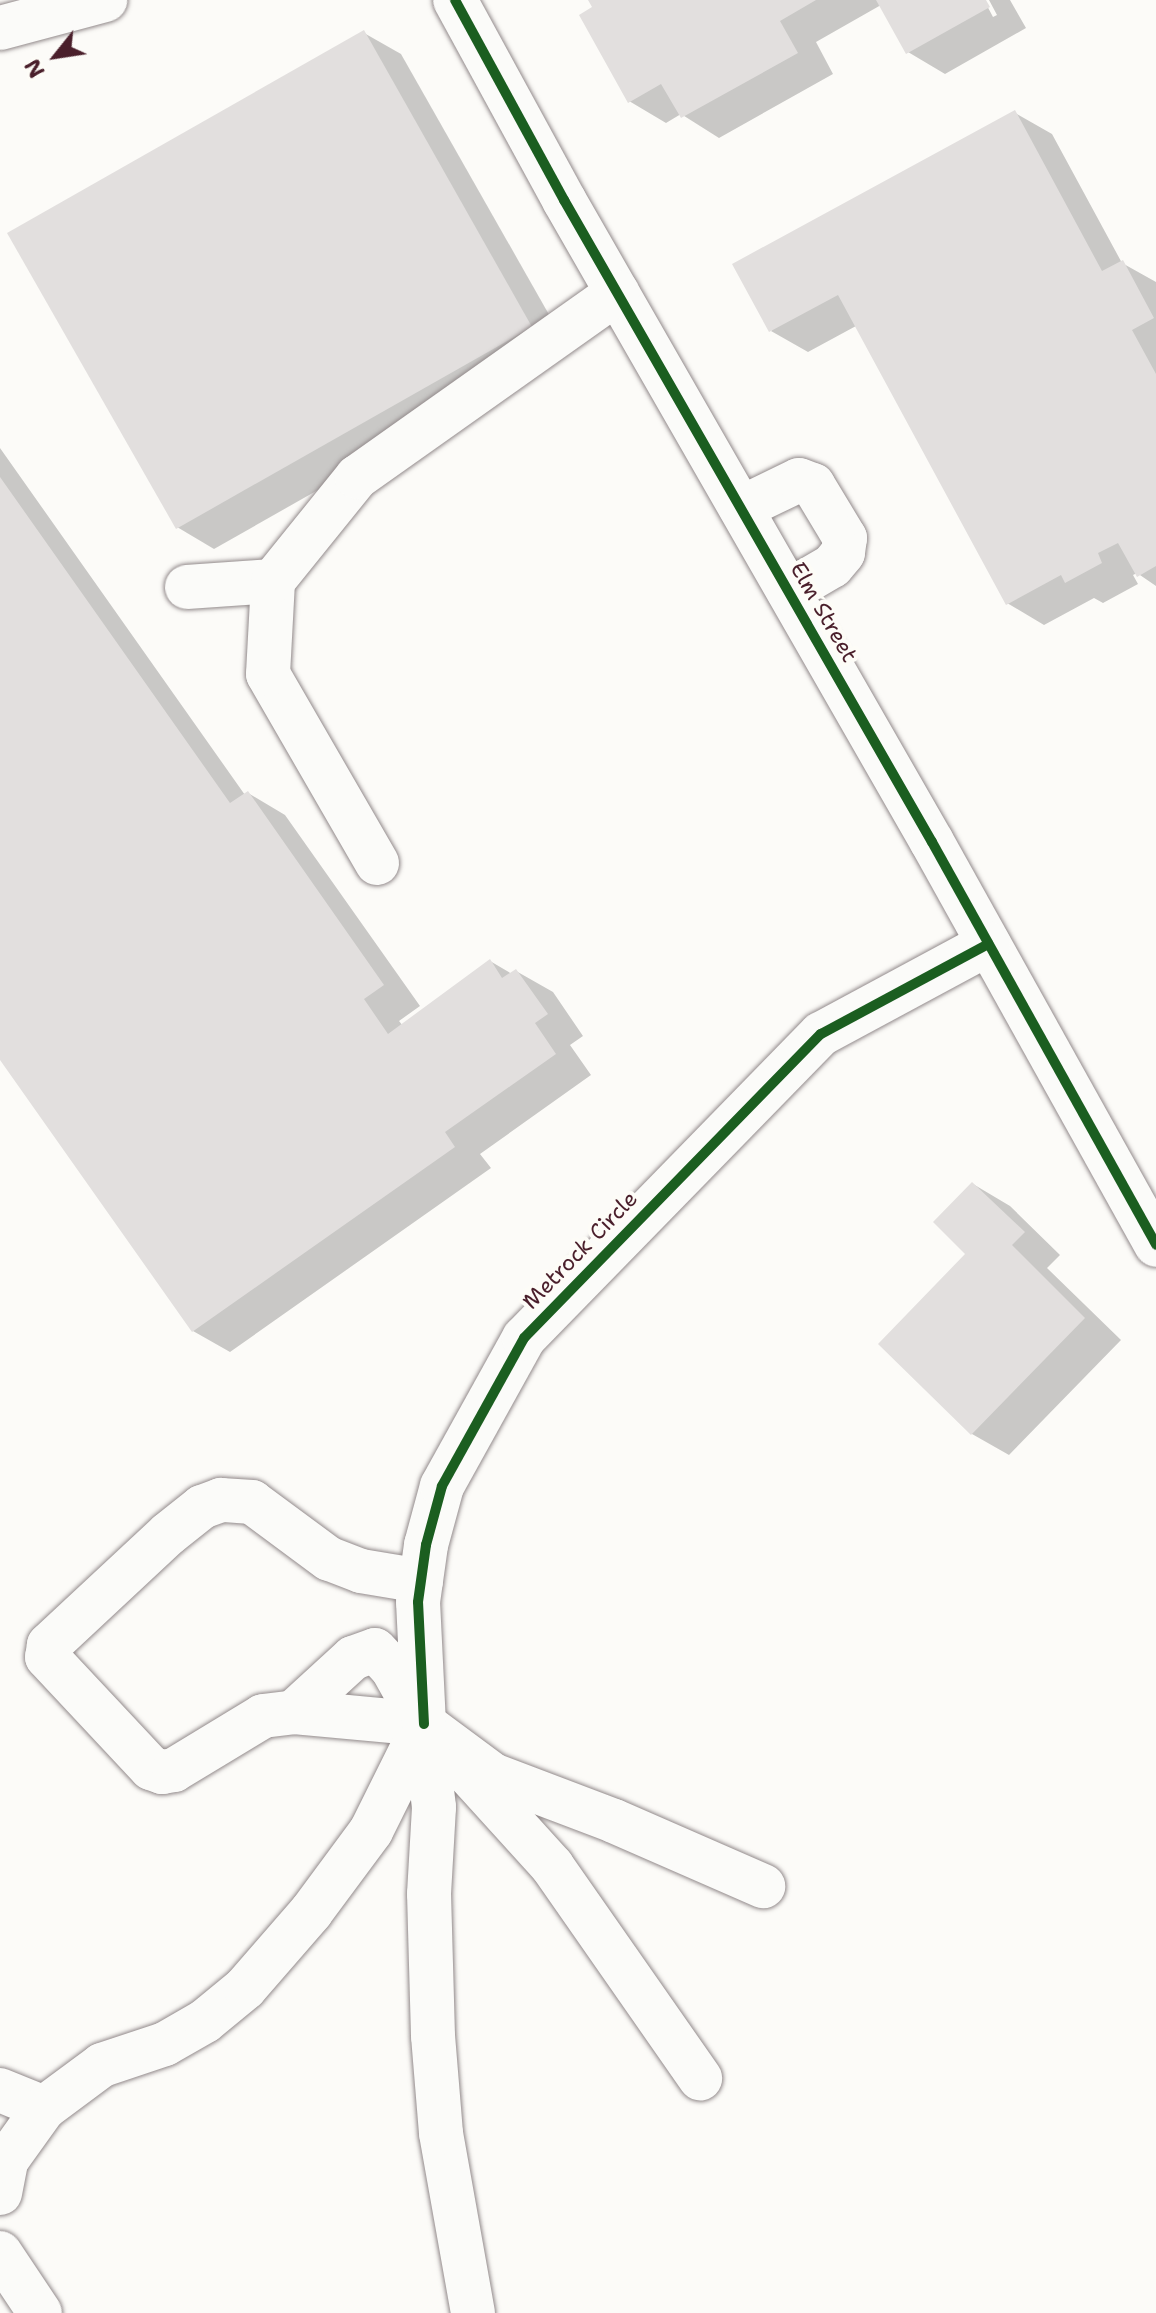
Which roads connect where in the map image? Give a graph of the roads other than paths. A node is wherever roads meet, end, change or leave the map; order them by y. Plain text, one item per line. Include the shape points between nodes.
1 (105, 0) edge
2 (455, 0) edge
3 (0, 28) edge
4 (617, 293) junction
5 (741, 508) junction
6 (273, 581) junction
7 (187, 587) dead end
8 (789, 591) junction
9 (377, 863) dead end
10 (988, 944) junction
11 (1156, 1245) edge
12 (421, 1581) junction
13 (294, 1712) junction
14 (424, 1724) junction
15 (763, 1886) dead end
16 (700, 2078) dead end
17 (0, 2090) edge
18 (44, 2108) junction
19 (0, 2193) edge
20 (0, 2253) edge
21 (40, 2313) edge
22 (473, 2313) edge

1 - 3 street
2 - 4 street, Elm Street
4 - 5 street, Elm Street
4 - 6 street via 357,477
5 - 8 street, Elm Street
5 - 8 street via 799,480 813,485 845,538 843,553 832,566
6 - 7 street
6 - 9 street via 268,674
8 - 10 street, Elm Street
10 - 11 street, Elm Street
10 - 12 street, Metrock Circle via 821,1034 524,1338 442,1486
12 - 13 street via 361,1571 329,1559 252,1502 221,1500 202,1507 168,1534 49,1645 47,1657 53,1667 151,1768 162,1772 174,1770 263,1716
12 - 14 street, Metrock Circle
13 - 14 street
13 - 14 street via 353,1658 375,1650 392,1668
14 - 15 street via 493,1775
14 - 16 street via 552,1866
14 - 18 street via 371,1831 245,1988 205,2021 165,2044 102,2065
14 - 22 street, Metrock Circle via 434,1807 429,1894 441,2133
17 - 18 street
18 - 19 street via 6,2161
20 - 21 street

